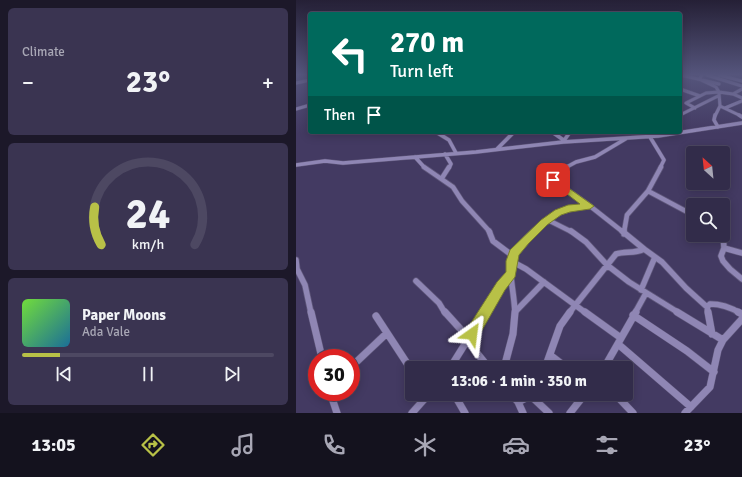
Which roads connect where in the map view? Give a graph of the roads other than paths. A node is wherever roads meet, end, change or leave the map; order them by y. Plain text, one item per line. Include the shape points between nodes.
1 (695, 94) edge
2 (703, 94) edge
3 (717, 94) edge
4 (719, 94) edge
5 (733, 94) edge
6 (700, 96) junction
7 (742, 98) edge
8 (742, 101) edge
9 (308, 106) edge
10 (720, 106) junction
11 (695, 108) junction
12 (726, 108) junction
13 (296, 109) edge
14 (742, 112) edge
15 (682, 114) edge
16 (737, 114) junction
17 (742, 117) edge
18 (742, 123) edge
19 (718, 127) junction
20 (682, 129) edge
21 (682, 131) edge
22 (686, 131) junction
23 (439, 134) edge
24 (512, 134) edge
25 (555, 134) edge
26 (569, 134) edge
27 (649, 134) edge
28 (627, 138) junction
29 (564, 141) junction
30 (496, 149) junction
31 (456, 153) junction
32 (445, 154) junction
33 (415, 157) junction
34 (296, 165) edge
35 (442, 178) junction
36 (648, 191) junction
37 (590, 206) junction
38 (686, 211) edge
39 (548, 220) junction
40 (624, 234) junction
41 (724, 242) edge
42 (724, 248) junction
43 (644, 249) junction
44 (742, 253) edge
45 (655, 257) junction
46 (512, 259) junction
47 (296, 260) edge
48 (607, 265) junction
49 (511, 273) junction
50 (742, 279) edge
51 (416, 281) dead end
52 (544, 282) junction
53 (644, 292) junction
54 (574, 305) junction
55 (707, 307) junction
56 (515, 312) junction
57 (742, 314) edge
58 (633, 315) junction
59 (376, 316) dead end
60 (742, 320) edge
61 (387, 333) junction
62 (712, 334) junction
63 (723, 340) junction
64 (620, 341) junction
65 (468, 342) junction
66 (320, 349) edge
67 (550, 355) junction
68 (360, 358) edge
69 (405, 361) edge
70 (455, 361) edge
71 (483, 361) edge
72 (506, 361) edge
73 (548, 361) edge
74 (558, 361) edge
75 (608, 361) edge
76 (714, 372) junction
77 (333, 401) edge
78 (421, 401) edge
79 (458, 401) edge
80 (538, 401) edge
81 (579, 401) edge
82 (622, 401) edge
83 (518, 402) edge
84 (691, 408) junction
85 (337, 413) edge
86 (412, 413) edge
87 (465, 413) edge
88 (523, 413) edge
89 (549, 413) edge
90 (570, 413) edge
91 (633, 413) edge
92 (685, 413) edge

1 - 6 street
2 - 6 street
3 - 11 street
4 - 10 street
5 - 7 street
6 - 11 street via 686,103
8 - 12 street
9 - 13 street
10 - 12 street
10 - 19 street via 716,109 714,120
11 - 15 street
12 - 16 street
14 - 16 street
16 - 17 street
18 - 19 street
19 - 22 street
20 - 22 street
21 - 22 street
23 - 31 street via 449,140
24 - 30 street
25 - 29 street
26 - 29 street
27 - 28 street
27 - 36 street via 664,160
28 - 29 street
28 - 37 street via 595,157 576,162 552,175 556,182
29 - 30 street
30 - 31 street
31 - 32 street
32 - 33 street
32 - 35 street via 451,164
33 - 34 street via 343,163 325,161
33 - 35 street via 424,167
35 - 46 street via 453,187 462,201 489,230 493,241
36 - 38 street
36 - 40 street via 627,215
37 - 39 street via 568,209
37 - 40 street
39 - 46 street via 525,240
39 - 48 street via 586,242
40 - 43 street
41 - 42 street
42 - 44 street
42 - 50 street via 721,257
43 - 45 street
43 - 48 street via 636,253 616,254
45 - 53 street
45 - 55 street
46 - 49 street
46 - 52 street
47 - 66 street via 297,269 305,285
48 - 53 street
48 - 54 street
49 - 56 street
49 - 65 street
51 - 65 street via 439,303
52 - 54 street
52 - 56 street
53 - 58 street
53 - 62 street
54 - 64 street
54 - 67 street via 560,326
55 - 57 street via 710,304 723,304
55 - 62 street
56 - 72 street via 514,332
58 - 64 street
58 - 76 street
59 - 61 street
60 - 63 street
61 - 68 street
61 - 69 street
62 - 63 street
63 - 76 street via 718,350
64 - 75 street
64 - 84 street
65 - 70 street
65 - 71 street
67 - 73 street
67 - 74 street
76 - 84 street via 710,387
77 - 85 street
78 - 86 street
79 - 87 street
80 - 89 street
81 - 90 street
82 - 91 street
83 - 88 street
84 - 92 street

